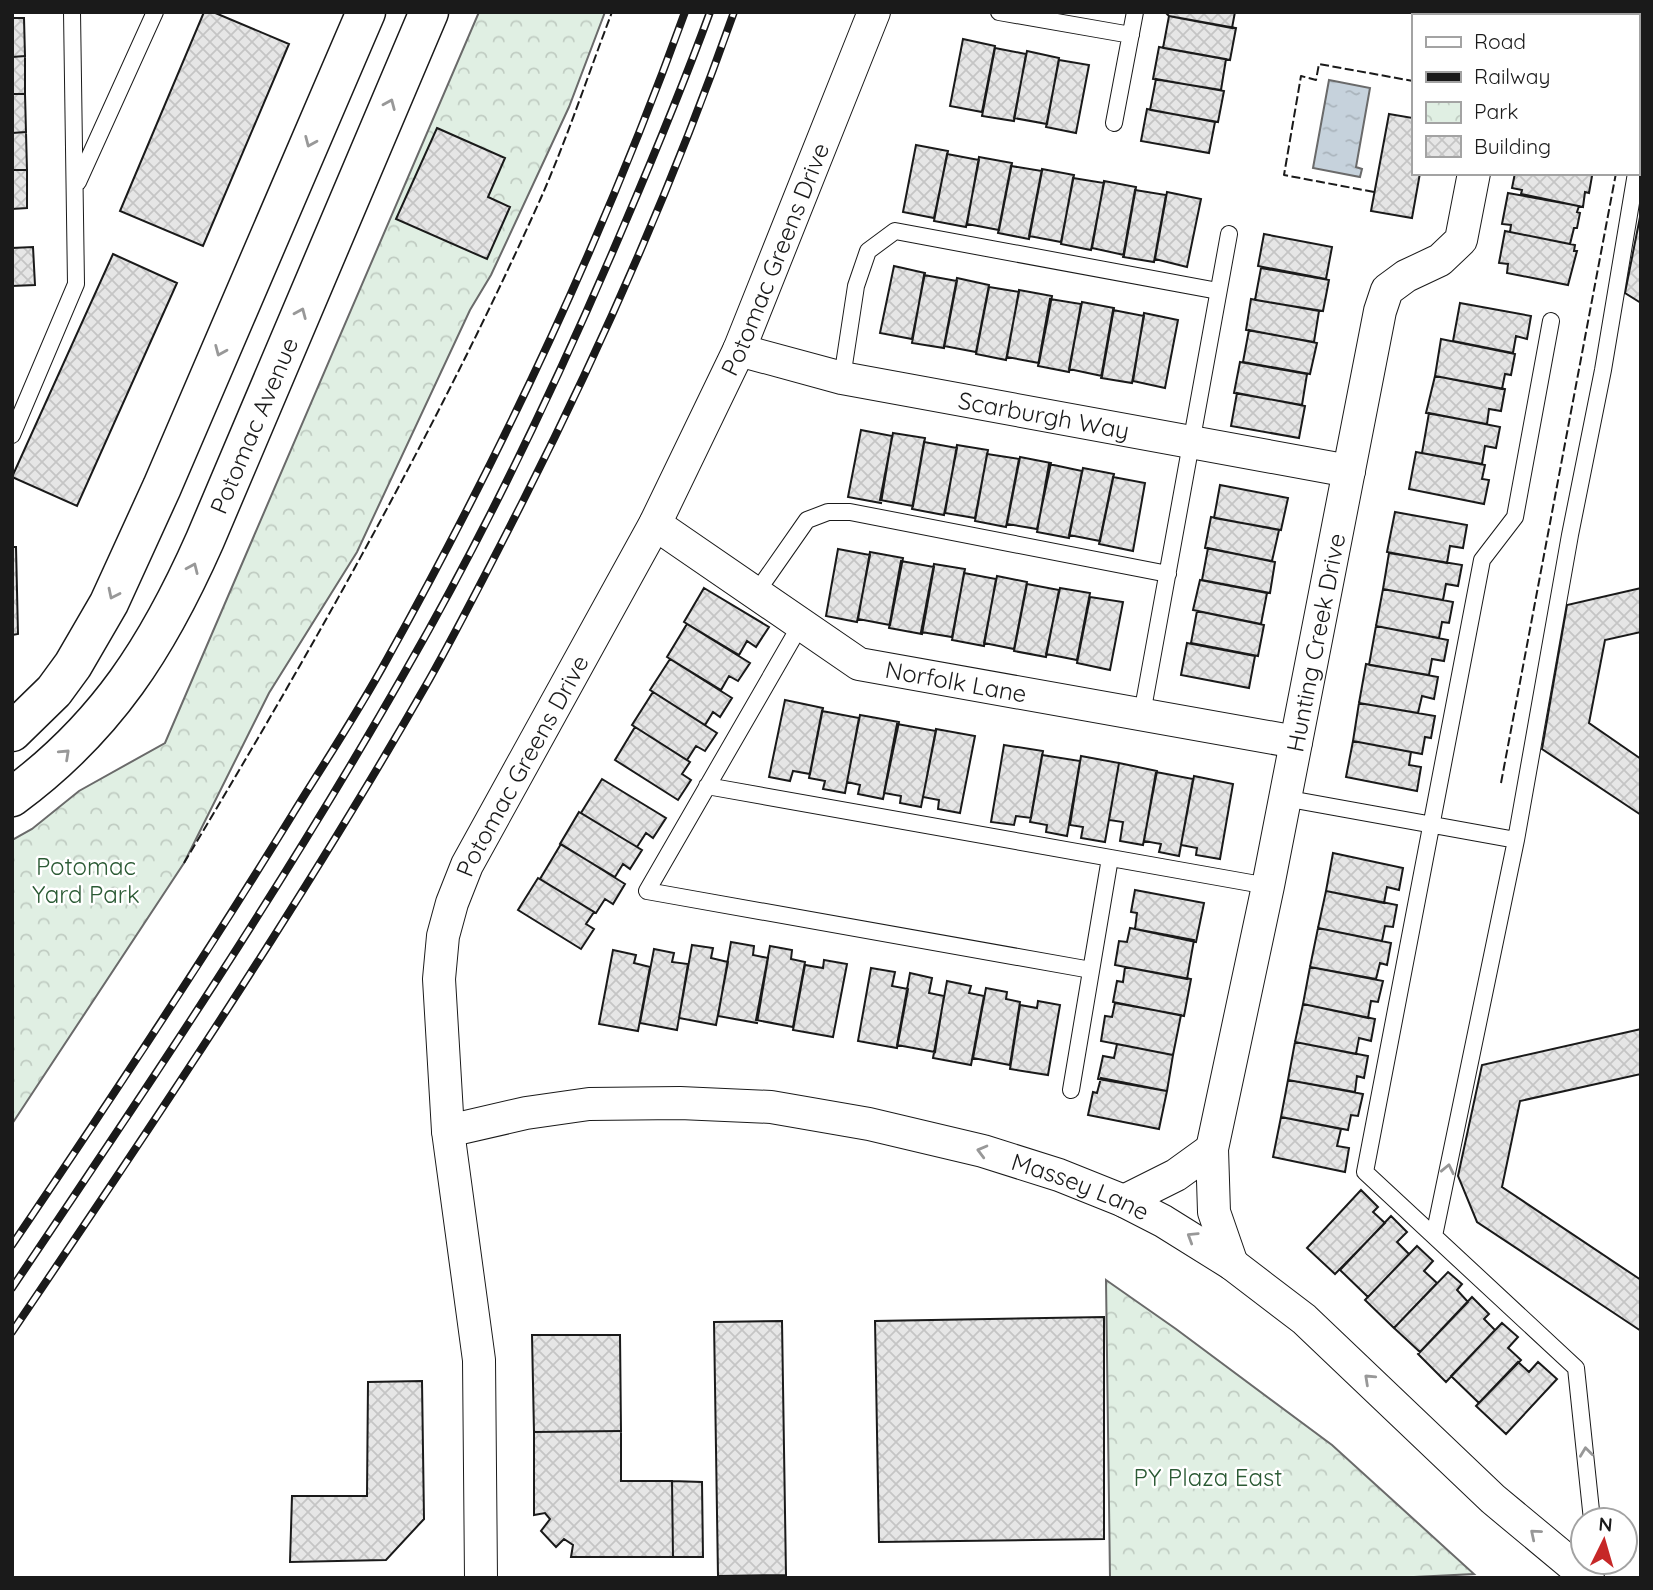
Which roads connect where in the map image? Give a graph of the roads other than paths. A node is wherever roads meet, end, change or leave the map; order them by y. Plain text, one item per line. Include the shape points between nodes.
1 (72, 12) edge
2 (155, 12) edge
3 (366, 12) edge
4 (429, 12) edge
5 (874, 12) edge
6 (999, 12) edge
7 (1135, 12) edge
8 (1131, 35) junction
9 (1114, 123) dead end
10 (1474, 175) edge
11 (1636, 175) edge
12 (76, 185) junction
13 (1229, 234) dead end
14 (1218, 291) junction
15 (1550, 321) dead end
16 (739, 350) junction
17 (842, 378) junction
18 (12, 435) edge
19 (1192, 443) junction
20 (1349, 471) junction
21 (655, 524) junction
22 (1168, 574) junction
23 (756, 593) junction
24 (801, 624) junction
25 (1142, 714) junction
26 (12, 732) edge
27 (1296, 742) junction
28 (707, 786) junction
29 (12, 797) edge
30 (1284, 798) junction
31 (1431, 825) junction
32 (1516, 840) junction
33 (1110, 858) junction
34 (1268, 887) junction
35 (1091, 970) junction
36 (1071, 1090) dead end
37 (448, 1131) junction
38 (1212, 1150) junction
39 (1124, 1201) junction
40 (1434, 1236) junction
41 (1232, 1264) junction
42 (1592, 1506) edge
43 (481, 1578) edge
44 (1588, 1578) edge

1 - 12 lane
2 - 12 lane
3 -> 26 street via 109,603 54,691
29 -> 4 street, Potomac Avenue via 62,757 100,718 167,620
5 - 16 street, Potomac Greens Drive
6 - 8 lane
7 - 8 lane
8 - 9 lane
10 - 20 street, Hunting Creek Drive via 1461,240 1440,260 1387,290
11 - 32 lane
12 - 18 lane via 76,284
13 - 14 lane
14 - 17 lane via 895,231 868,251 856,286
14 - 19 lane
15 - 31 lane via 1515,517 1482,560
16 - 17 street, Scarburgh Way
16 - 21 street, Potomac Greens Drive
17 - 19 street, Scarburgh Way
19 - 20 street, Scarburgh Way
19 - 22 lane
20 - 27 street, Hunting Creek Drive
21 - 23 street, Norfolk Lane
21 - 37 street, Potomac Greens Drive via 467,864 452,903 439,979
22 - 23 lane via 850,512 828,512 807,520
22 - 25 lane
23 - 24 street, Norfolk Lane
24 - 25 street, Norfolk Lane via 859,664
24 - 28 lane
25 - 27 street, Norfolk Lane
27 - 30 street, Hunting Creek Drive
28 - 33 lane
28 - 35 lane via 647,891
30 - 31 lane
30 - 34 street, Hunting Creek Drive
31 - 32 lane
31 - 40 lane via 1365,1172
40 -> 32 lane
33 - 34 lane
33 - 35 lane
34 - 38 street, Hunting Creek Drive
35 - 36 lane
39 -> 37 street, Massey Lane via 983,1151 771,1107 589,1104
37 - 43 street, Potomac Greens Drive via 478,1360
38 - 39 street
38 - 41 street, Hunting Creek Drive via 1214,1212
41 -> 39 street, Massey Lane via 1188,1234
42 -> 40 lane via 1576,1368
44 -> 41 street, Massey Lane via 1493,1499 1304,1319

